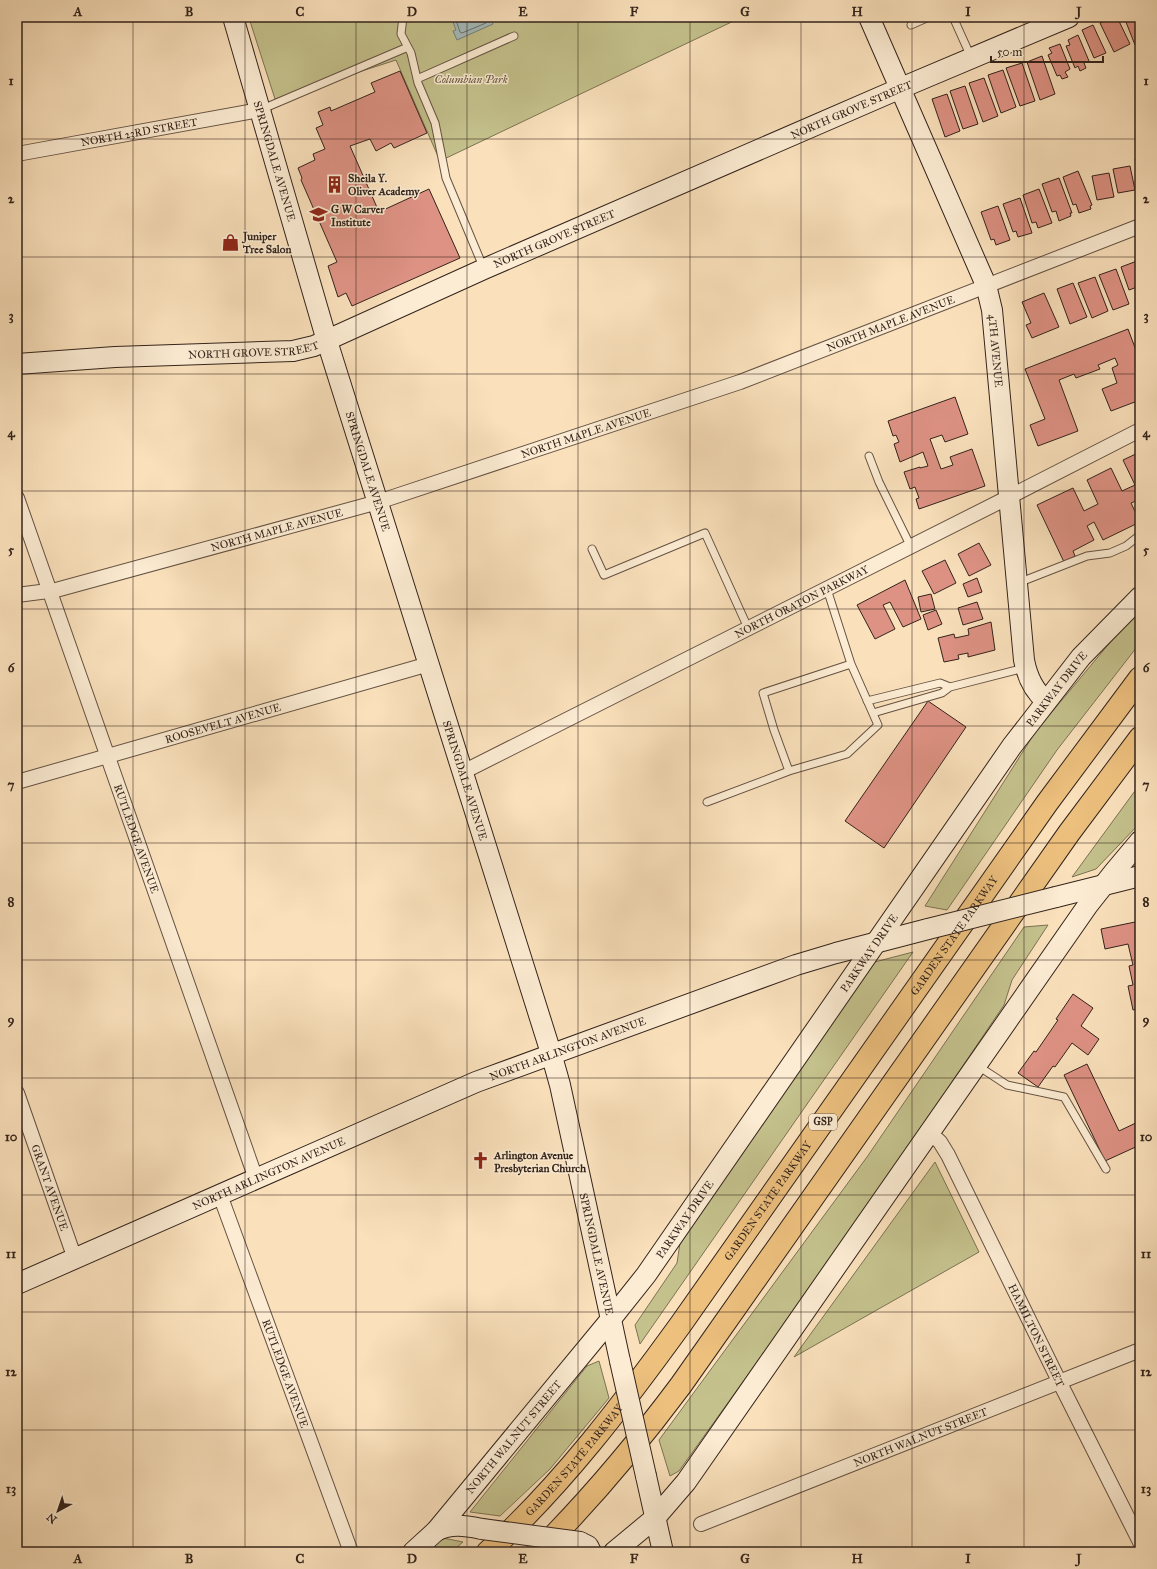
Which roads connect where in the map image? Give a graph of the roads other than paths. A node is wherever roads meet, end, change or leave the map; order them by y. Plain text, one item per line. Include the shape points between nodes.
1 (233, 17) edge
2 (403, 17) edge
3 (869, 17) edge
4 (929, 17) edge
5 (953, 17) edge
6 (1069, 17) edge
7 (911, 25) dead end
8 (514, 36) dead end
9 (408, 47) junction
10 (971, 58) junction
11 (417, 78) junction
12 (901, 88) junction
13 (260, 110) junction
14 (17, 154) edge
15 (1140, 226) edge
16 (484, 269) junction
17 (986, 285) junction
18 (327, 341) junction
19 (17, 364) edge
20 (1140, 430) edge
21 (869, 456) dead end
22 (1009, 497) junction
23 (17, 498) edge
24 (378, 502) junction
25 (1140, 535) edge
26 (911, 547) junction
27 (592, 549) dead end
28 (1016, 584) junction
29 (827, 589) junction
30 (50, 591) junction
31 (17, 596) edge
32 (1140, 597) edge
33 (748, 628) junction
34 (428, 664) junction
35 (851, 664) junction
36 (1025, 668) junction
37 (1140, 678) edge
38 (950, 687) junction
39 (868, 701) junction
40 (1046, 701) junction
41 (873, 713) junction
42 (1140, 738) edge
43 (108, 756) junction
44 (789, 771) junction
45 (462, 772) junction
46 (17, 782) edge
47 (707, 802) dead end
48 (1140, 841) edge
49 (1140, 876) edge
50 (1103, 885) junction
51 (877, 942) junction
52 (551, 1053) junction
53 (977, 1064) junction
54 (17, 1094) edge
55 (930, 1132) junction
56 (1106, 1169) dead end
57 (256, 1179) junction
58 (220, 1195) junction
59 (74, 1259) junction
60 (17, 1284) edge
61 (612, 1319) junction
62 (1140, 1350) edge
63 (1059, 1381) junction
64 (655, 1518) junction
65 (702, 1524) dead end
66 (436, 1530) junction
67 (1140, 1542) edge
68 (586, 1547) edge
69 (350, 1552) edge
70 (413, 1552) edge
71 (488, 1552) edge
72 (538, 1552) edge
73 (614, 1552) edge
74 (663, 1552) edge

1 - 13 street, SPRINGDALE AVENUE
2 - 9 lane via 402,34
3 - 12 street, 4TH AVENUE
4 - 7 lane
5 - 10 lane
6 - 10 street, NORTH GROVE STREET
8 - 11 lane
9 - 11 lane via 412,53
9 - 13 lane
10 - 12 street, NORTH GROVE STREET
11 - 16 lane via 435,123 446,178
12 - 16 street, NORTH GROVE STREET
12 - 17 street, 4TH AVENUE
13 - 14 street, NORTH 23RD STREET
13 - 18 street, SPRINGDALE AVENUE
15 - 17 street, NORTH MAPLE AVENUE
16 - 18 street, NORTH GROVE STREET
17 - 22 street, 4TH AVENUE via 992,310
17 - 24 street, NORTH MAPLE AVENUE via 740,382
18 - 19 street, NORTH GROVE STREET via 293,351 115,357
18 - 24 street, SPRINGDALE AVENUE
20 - 22 street, NORTH ORATON PARKWAY
21 - 26 lane
22 - 26 street, NORTH ORATON PARKWAY
22 - 28 street, 4TH AVENUE
23 - 30 street, RUTLEDGE AVENUE
24 - 30 street, NORTH MAPLE AVENUE
24 - 34 street, SPRINGDALE AVENUE
25 - 28 lane via 1126,546 1110,553 1087,556
26 - 29 street, NORTH ORATON PARKWAY
27 - 33 lane via 604,575 705,533
28 - 36 street, 4TH AVENUE
29 - 33 street, NORTH ORATON PARKWAY
29 - 35 lane
30 - 31 street, NORTH MAPLE AVENUE
30 - 43 street, RUTLEDGE AVENUE
32 - 40 street, PARKWAY DRIVE via 1081,657
33 - 45 street, NORTH ORATON PARKWAY
34 - 43 street, ROOSEVELT AVENUE
34 - 45 street, SPRINGDALE AVENUE
35 - 39 lane
35 - 44 lane via 763,693
36 - 38 lane
36 - 40 street, 4TH AVENUE via 1034,687
37 - 71 highway, GARDEN STATE PARKWAY / GSP via 1047,803 677,1329 593,1439 550,1489
38 - 39 lane via 940,683
38 - 41 lane via 942,693
39 - 41 lane
40 - 51 street, PARKWAY DRIVE via 997,767
41 - 44 lane via 878,725 848,754
42 - 72 highway via 1069,833 681,1385 614,1471
43 - 46 street, ROOSEVELT AVENUE
43 - 57 street, RUTLEDGE AVENUE
44 - 47 lane
45 - 52 street, SPRINGDALE AVENUE
48 - 50 street
49 - 50 street, NORTH ARLINGTON AVENUE
50 - 51 street, NORTH ARLINGTON AVENUE, bridge
50 - 53 street
51 - 52 street, NORTH ARLINGTON AVENUE via 796,965
51 - 61 street, PARKWAY DRIVE via 665,1249
52 - 57 street, NORTH ARLINGTON AVENUE via 476,1082
52 - 61 street, SPRINGDALE AVENUE
53 - 55 street
53 - 56 lane via 1007,1085 1064,1097
54 - 59 street, GRANT AVENUE
55 - 63 street, HAMILTON STREET via 948,1155
55 - 64 street via 686,1482
57 - 58 street, NORTH ARLINGTON AVENUE
58 - 59 street, NORTH ARLINGTON AVENUE
58 - 69 street, RUTLEDGE AVENUE
59 - 60 street, NORTH ARLINGTON AVENUE
61 - 64 street, SPRINGDALE AVENUE, bridge
61 - 66 street, NORTH WALNUT STREET
62 - 63 street, NORTH WALNUT STREET
63 - 65 street, NORTH WALNUT STREET
63 - 67 street, HAMILTON STREET
64 - 73 street
64 - 74 street, SPRINGDALE AVENUE
66 - 68 street, bridge via 453,1525
66 - 70 street, NORTH WALNUT STREET

